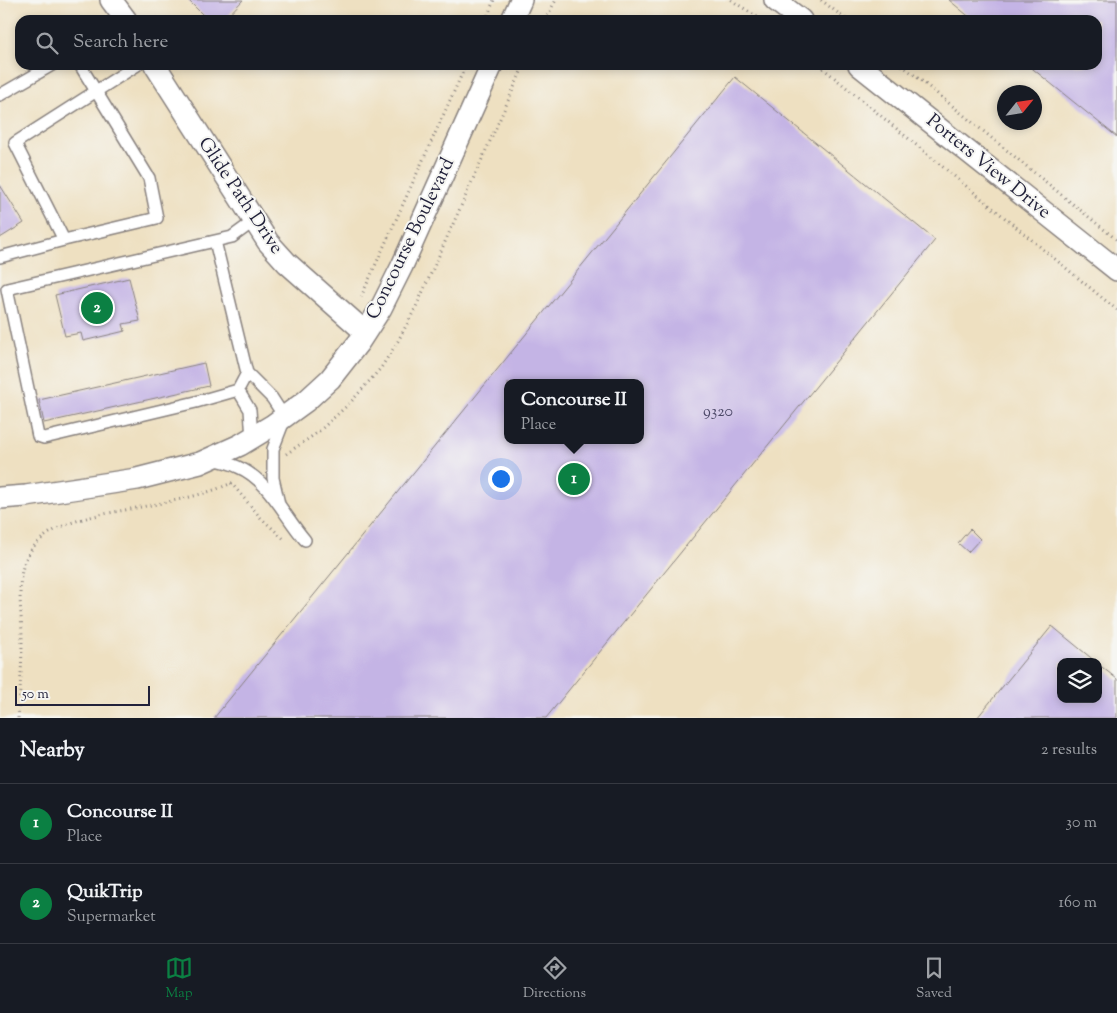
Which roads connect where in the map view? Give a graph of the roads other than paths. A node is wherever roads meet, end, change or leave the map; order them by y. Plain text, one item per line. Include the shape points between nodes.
1 (111, 0) edge
2 (521, 0) edge
3 (775, 0) edge
4 (122, 15) edge
5 (514, 15) edge
6 (794, 15) edge
7 (43, 70) edge
8 (83, 70) edge
9 (129, 70) edge
10 (158, 70) edge
11 (490, 70) edge
12 (865, 70) edge
13 (97, 90) junction
14 (0, 95) edge
15 (254, 221) junction
16 (64, 240) junction
17 (216, 242) junction
18 (0, 257) edge
19 (1117, 270) edge
20 (365, 332) junction
21 (247, 372) junction
22 (238, 390) junction
23 (285, 418) junction
24 (252, 438) junction
25 (211, 458) junction
26 (0, 498) edge
27 (280, 504) junction
28 (305, 540) dead end

1 - 4 street
2 - 5 street
3 - 6 street
7 - 14 lane
8 - 13 lane
9 - 13 lane
10 - 15 street, Glide Path Drive
11 - 20 street, Concourse Boulevard via 402,266
12 - 19 street, Porters View Drive
13 - 16 lane via 15,142
13 - 16 lane via 149,178 156,218
15 - 17 lane via 232,237
15 - 20 street, Glide Path Drive via 287,263
16 - 18 lane
17 - 21 lane
17 - 22 lane via 7,289 37,433 41,438
20 - 23 street, Concourse Boulevard via 330,379
21 - 22 lane
21 - 23 lane via 272,398
22 - 24 lane via 250,410
23 - 24 street, Concourse Boulevard
23 - 27 lane via 274,449 273,478
24 - 25 street, Concourse Boulevard
25 - 26 street, Concourse Boulevard via 137,479
25 - 27 lane via 240,468 261,482
27 - 28 lane

